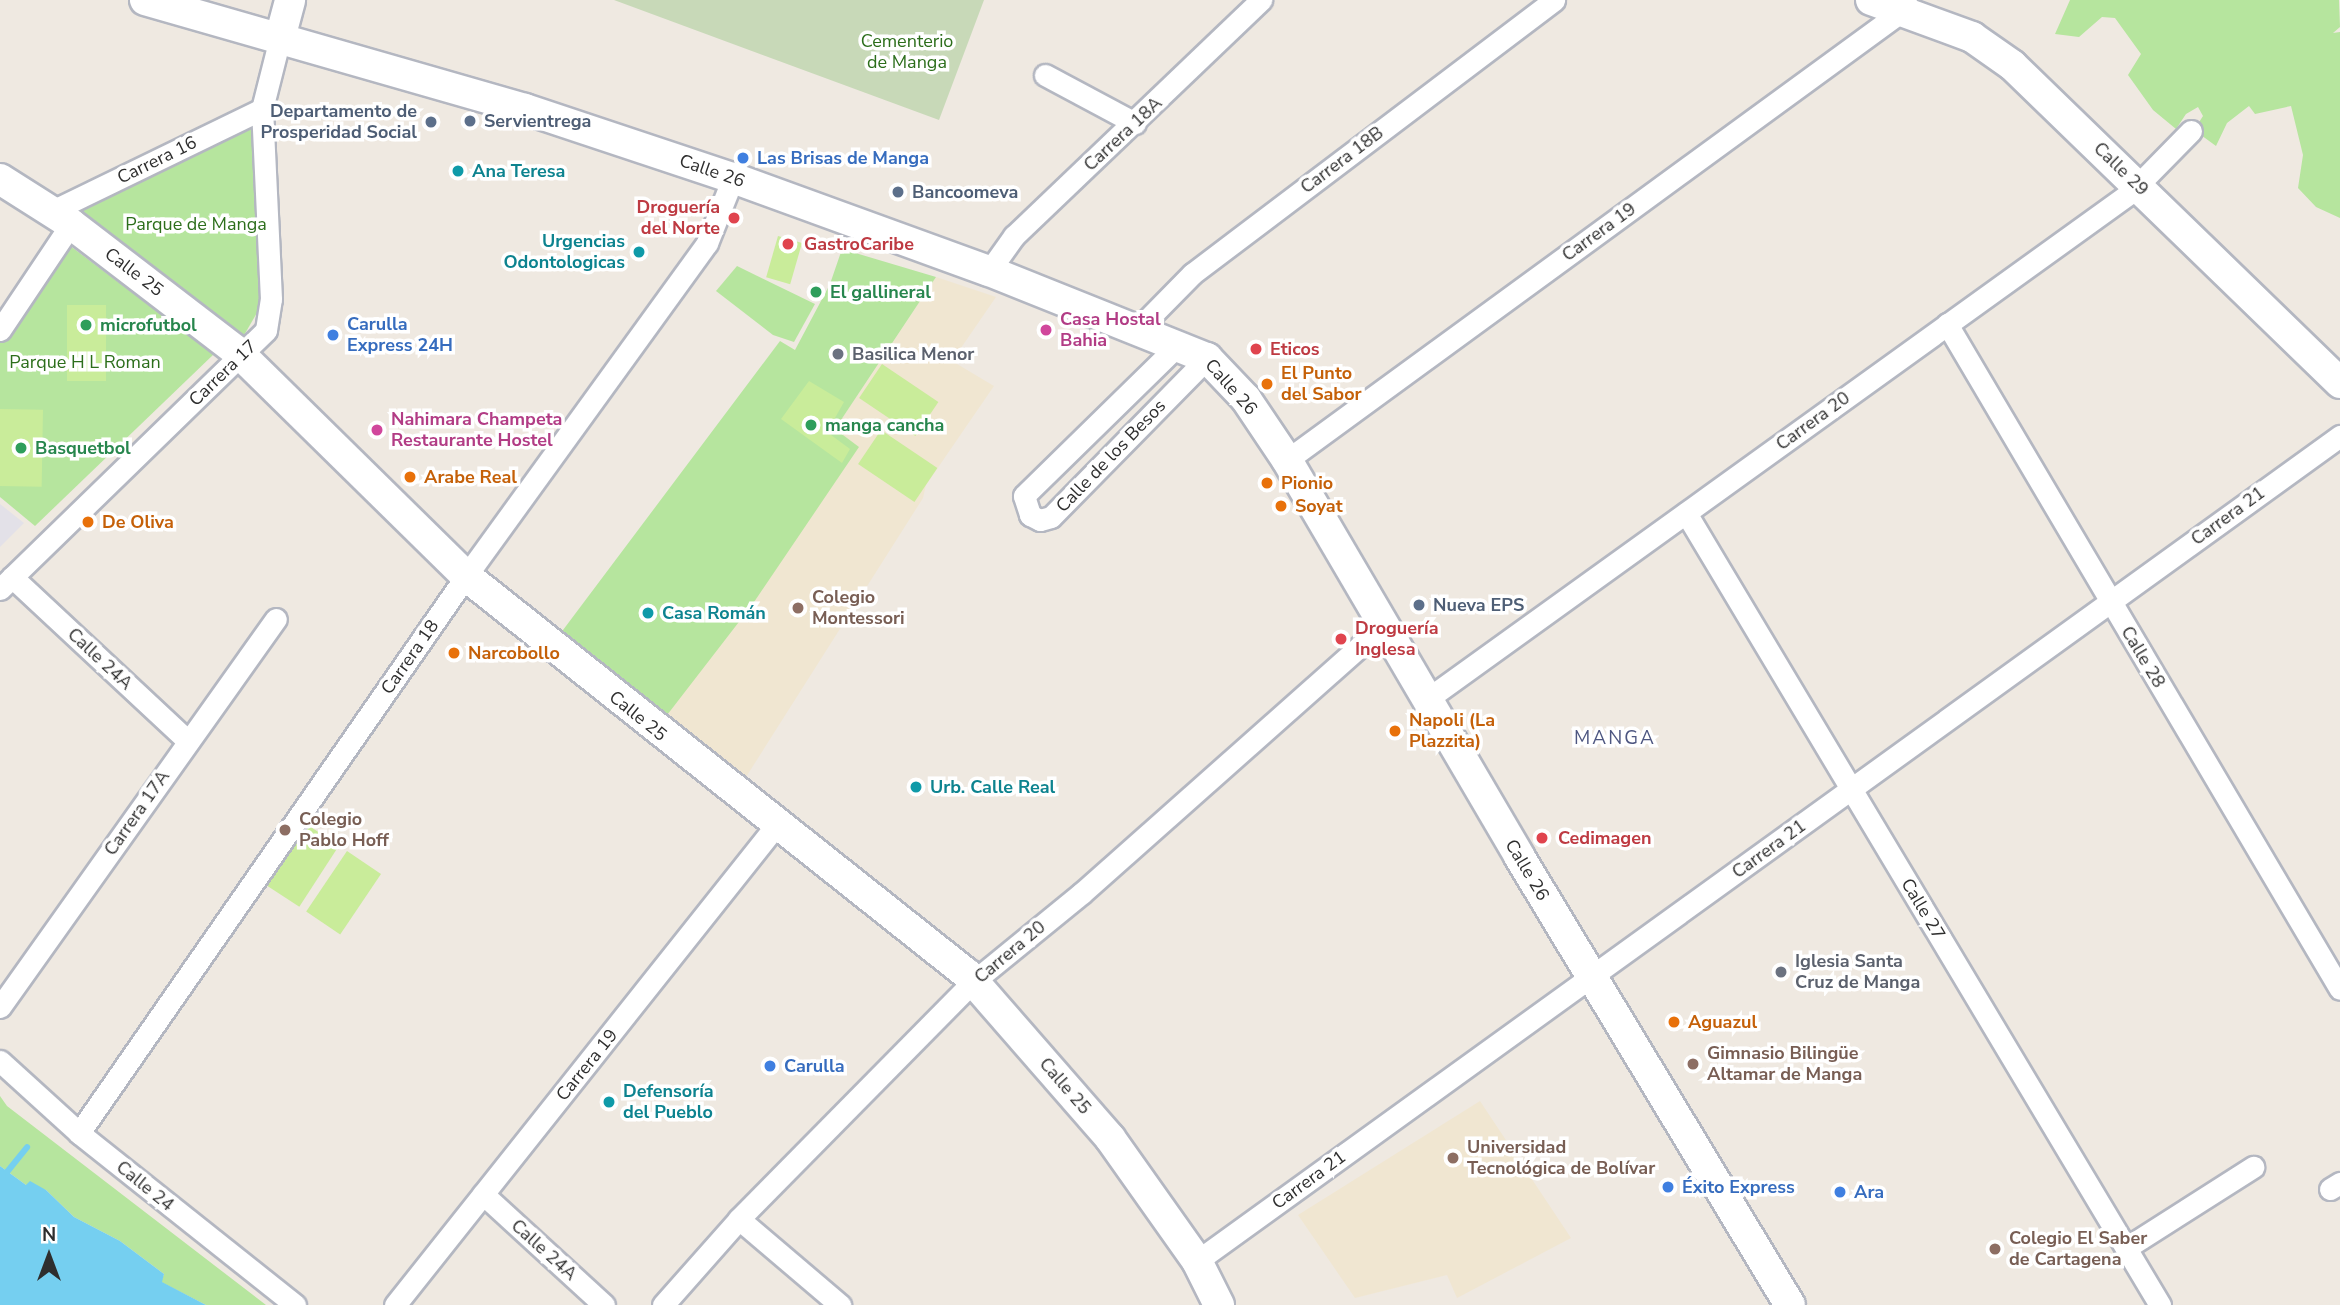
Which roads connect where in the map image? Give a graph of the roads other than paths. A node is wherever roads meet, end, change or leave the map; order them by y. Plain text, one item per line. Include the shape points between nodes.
1 (145, 0) edge
2 (290, 0) edge
3 (1261, 0) edge
4 (1554, 0) edge
5 (1871, 0) edge
6 (1905, 6) edge
7 (280, 38) junction
8 (1045, 75) dead end
9 (262, 109) junction
10 (1135, 123) junction
11 (2191, 131) dead end
12 (733, 178) junction
13 (0, 179) edge
14 (2139, 186) junction
15 (61, 217) junction
16 (989, 271) junction
17 (1948, 324) junction
18 (1138, 329) junction
19 (0, 330) edge
20 (1179, 344) junction
21 (241, 355) junction
22 (1206, 358) junction
23 (2340, 383) edge
24 (2340, 436) edge
25 (1287, 460) junction
26 (1686, 513) junction
27 (466, 576) junction
28 (6, 583) edge
29 (2110, 602) junction
30 (276, 619) dead end
31 (1383, 626) junction
32 (1426, 700) junction
33 (188, 741) junction
34 (1851, 789) junction
35 (777, 824) junction
36 (1592, 976) junction
37 (974, 981) junction
38 (2340, 989) edge
39 (0, 1007) edge
40 (0, 1061) edge
41 (79, 1133) junction
42 (2253, 1167) dead end
43 (483, 1194) junction
44 (739, 1219) junction
45 (2126, 1248) junction
46 (1198, 1261) junction
47 (295, 1305) edge
48 (396, 1305) edge
49 (604, 1305) edge
50 (663, 1305) edge
51 (840, 1305) edge
52 (1219, 1305) edge
53 (1790, 1305) edge
54 (2160, 1305) edge

1 - 7 street, Calle 26
2 - 7 street, Carrera 17
3 - 10 street, Carrera 18A
4 - 18 street, Carrera 18B via 1192,274
5 - 6 street, Calle 29
6 - 14 street, Calle 29 via 1972,37 2012,65
6 - 25 street, Carrera 19
7 - 9 street, Carrera 17
7 - 12 street, Calle 26 via 525,109
8 - 10 street
9 - 15 street, Carrera 16
9 - 21 street, Carrera 17 via 271,314 266,330
10 - 16 street, Carrera 18A via 1014,236
11 - 14 street, Carrera 20
12 - 16 street, Calle 26
12 - 27 street, Carrera 18 via 707,243
13 - 15 street, Calle 25
14 - 17 street, Carrera 20
14 - 23 street, Calle 29
15 - 19 street
15 - 21 street, Calle 25
16 - 18 street, Calle 26
17 - 26 street, Carrera 20
17 - 29 street, Calle 28
18 - 20 street, Calle 26
20 - 22 street, Calle 26
20 - 22 street, Calle de los Besos via 1024,496 1030,515 1051,517
21 - 27 street, Calle 25
21 - 28 street, Carrera 17
22 - 25 street, Calle 26 via 1247,399
24 - 29 street, Carrera 21
25 - 31 street, Calle 26
26 - 32 street, Carrera 20
26 - 34 street, Calle 27
27 - 35 street, Calle 25
27 - 41 street, Carrera 18
28 - 33 street, Calle 24A
29 - 34 street, Carrera 21
29 - 38 street, Calle 28
30 - 33 street, Carrera 17A
31 - 32 street, Calle 26
31 - 37 street, Carrera 20 via 1092,884
32 - 36 street, Calle 26
33 - 39 street, Carrera 17A
34 - 36 street, Carrera 21
34 - 45 street, Calle 27
35 - 37 street, Calle 25
35 - 43 street, Carrera 19
36 - 46 street, Carrera 21
36 - 53 street, Calle 26
37 - 44 street, Carrera 20
37 - 46 street, Calle 25 via 1110,1138
40 - 41 street, Calle 24
41 - 47 street, Calle 24
42 - 45 street
43 - 48 street, Carrera 19
43 - 49 street, Calle 24A
44 - 50 street, Carrera 20
44 - 51 street
45 - 54 street, Calle 27
46 - 52 street, Calle 25

